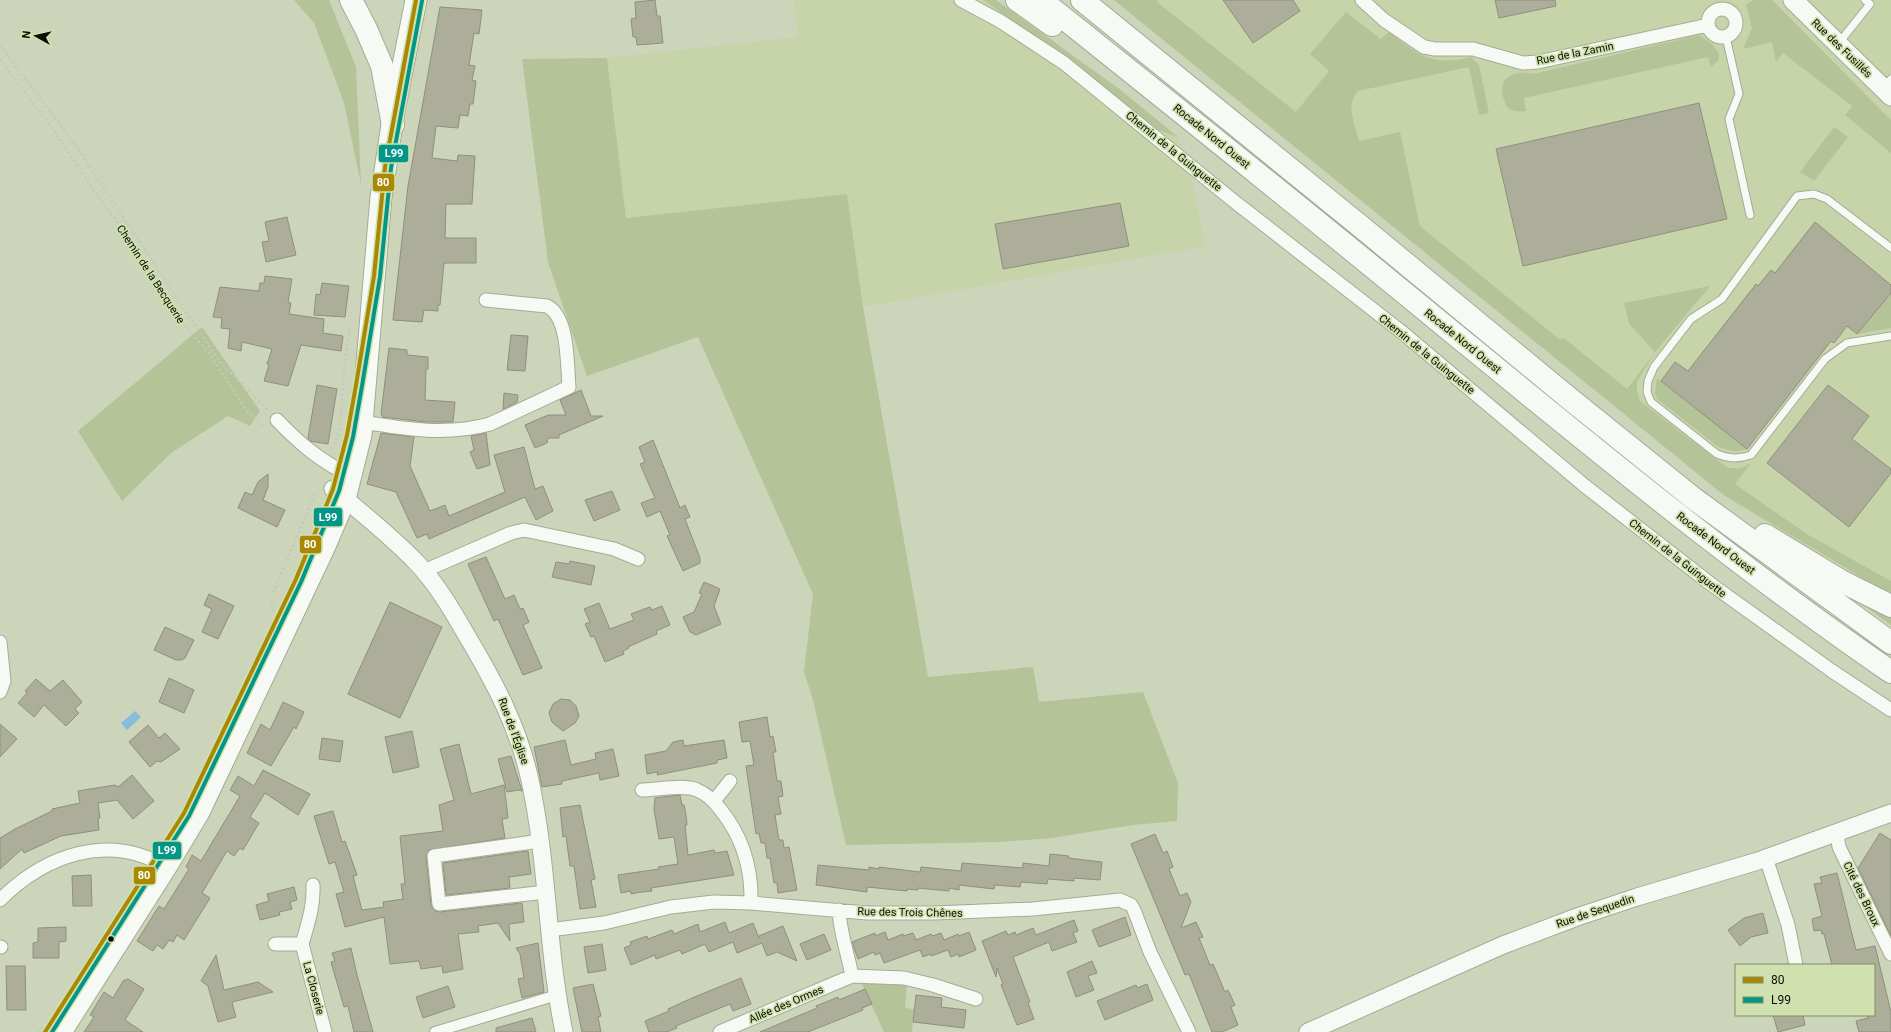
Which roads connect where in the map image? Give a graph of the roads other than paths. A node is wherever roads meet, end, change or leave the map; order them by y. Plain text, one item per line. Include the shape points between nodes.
1 (350, 0) edge
2 (416, 0) edge
3 (961, 0) edge
4 (1017, 0) edge
5 (1042, 0) edge
6 (1082, 0) edge
7 (1097, 0) edge
8 (1362, 0) edge
9 (1793, 0) edge
10 (1865, 0) edge
11 (1722, 4) edge
12 (1708, 25) junction
13 (1726, 37) junction
14 (1136, 43) junction
15 (1838, 45) junction
16 (1888, 87) edge
17 (392, 125) junction
18 (1230, 150) junction
19 (1750, 215) dead end
20 (1891, 248) edge
21 (374, 276) junction
22 (486, 300) dead end
23 (1891, 336) edge
24 (277, 420) road end
25 (362, 422) junction
26 (337, 485) junction
27 (1694, 498) junction
28 (1698, 531) junction
29 (638, 559) dead end
30 (424, 571) junction
31 (1891, 606) edge
32 (0, 642) edge
33 (1891, 643) edge
34 (1891, 672) edge
35 (1891, 689) edge
36 (0, 692) edge
37 (1891, 710) edge
38 (730, 781) dead end
39 (642, 790) dead end
40 (714, 801) junction
41 (1891, 813) edge
42 (1837, 833) junction
43 (540, 841) junction
44 (1766, 858) junction
45 (160, 864) junction
46 (313, 885) dead end
47 (546, 892) junction
48 (0, 900) edge
49 (751, 903) junction
50 (839, 910) junction
51 (549, 930) junction
52 (275, 944) dead end
53 (302, 944) junction
54 (1891, 954) edge
55 (1796, 964) edge
56 (852, 976) junction
57 (557, 996) junction
58 (976, 999) dead end
59 (50, 1030) edge
60 (326, 1032) edge
61 (435, 1032) edge
62 (564, 1032) edge
63 (720, 1032) edge
64 (1189, 1032) edge
65 (1308, 1032) edge

1 - 17 highway via 382,66
2 - 17 main road
3 - 37 street, Chemin de la Guinguette via 1064,63 1235,202 1403,333 1585,486 1712,585
4 - 18 highway
5 - 18 highway, Rocade Nord Ouest
6 - 14 highway, Rocade Nord Ouest
7 - 14 highway
8 - 12 street, Rue de la Zamin via 1384,20 1424,47 1472,49 1523,63 1538,62
9 - 15 main road, Rue des Fusillés
10 - 15 lane via 1870,4
11 - 12 street via 1710,16
11 - 13 street via 1734,14 1737,23 1734,31
12 - 13 street via 1713,34
13 - 19 lane via 1739,94 1729,119
14 - 27 highway, Rocade Nord Ouest
15 - 16 main road, Rue des Fusillés
17 - 21 main road via 382,190
18 - 28 highway, Rocade Nord Ouest
20 - 23 lane via 1827,199 1814,194 1797,196 1722,299 1691,319 1654,367 1648,381 1647,392 1651,402 1717,454 1728,459 1740,458 1750,455 1826,359 1847,343
21 - 25 main road
21 - 26 main road
22 - 25 street via 547,306 554,310 562,329 569,387 490,424 470,428 438,431
24 - 26 street via 325,462
25 - 26 main road
26 - 30 street, Rue de l'Église
26 - 45 main road via 296,579
27 - 31 highway via 1727,514 1841,581
27 - 33 highway, Rocade Nord Ouest
28 - 34 highway, Rocade Nord Ouest
28 - 35 highway via 1786,609
29 - 30 street via 614,548 524,530 511,533
30 - 43 street, Rue de l'Église via 459,622 506,707 520,740 528,770
32 - 36 street via 4,680
38 - 40 street
39 - 40 street via 696,789
40 - 49 street via 734,829 745,852
41 - 42 street, Rue de Sequedin
42 - 44 street, Rue de Sequedin
42 - 54 street, Cité des Broux via 1839,847
43 - 47 street, Rue de l'Église
43 - 47 street via 434,856 439,904
44 - 55 street via 1788,925
44 - 65 street, Rue de Sequedin via 1577,916 1503,945
45 - 48 street via 140,854 117,850 90,851 33,872
45 - 59 main road
46 - 53 street via 312,912
47 - 51 street, Rue de l'Église
49 - 50 street, Rue des Trois Chênes
49 - 51 street, Rue des Trois Chênes via 714,902 685,905 619,921
50 - 56 street via 840,932
50 - 64 street, Rue des Trois Chênes via 892,913 964,912 1047,908 1114,900 1126,902 1134,910 1153,958
51 - 57 street, Rue de l'Église
52 - 53 street
53 - 60 street, La Closerie
56 - 58 street, Allée des Ormes via 904,978
56 - 63 street, Allée des Ormes
57 - 61 street
57 - 62 street, Rue de l'Église

